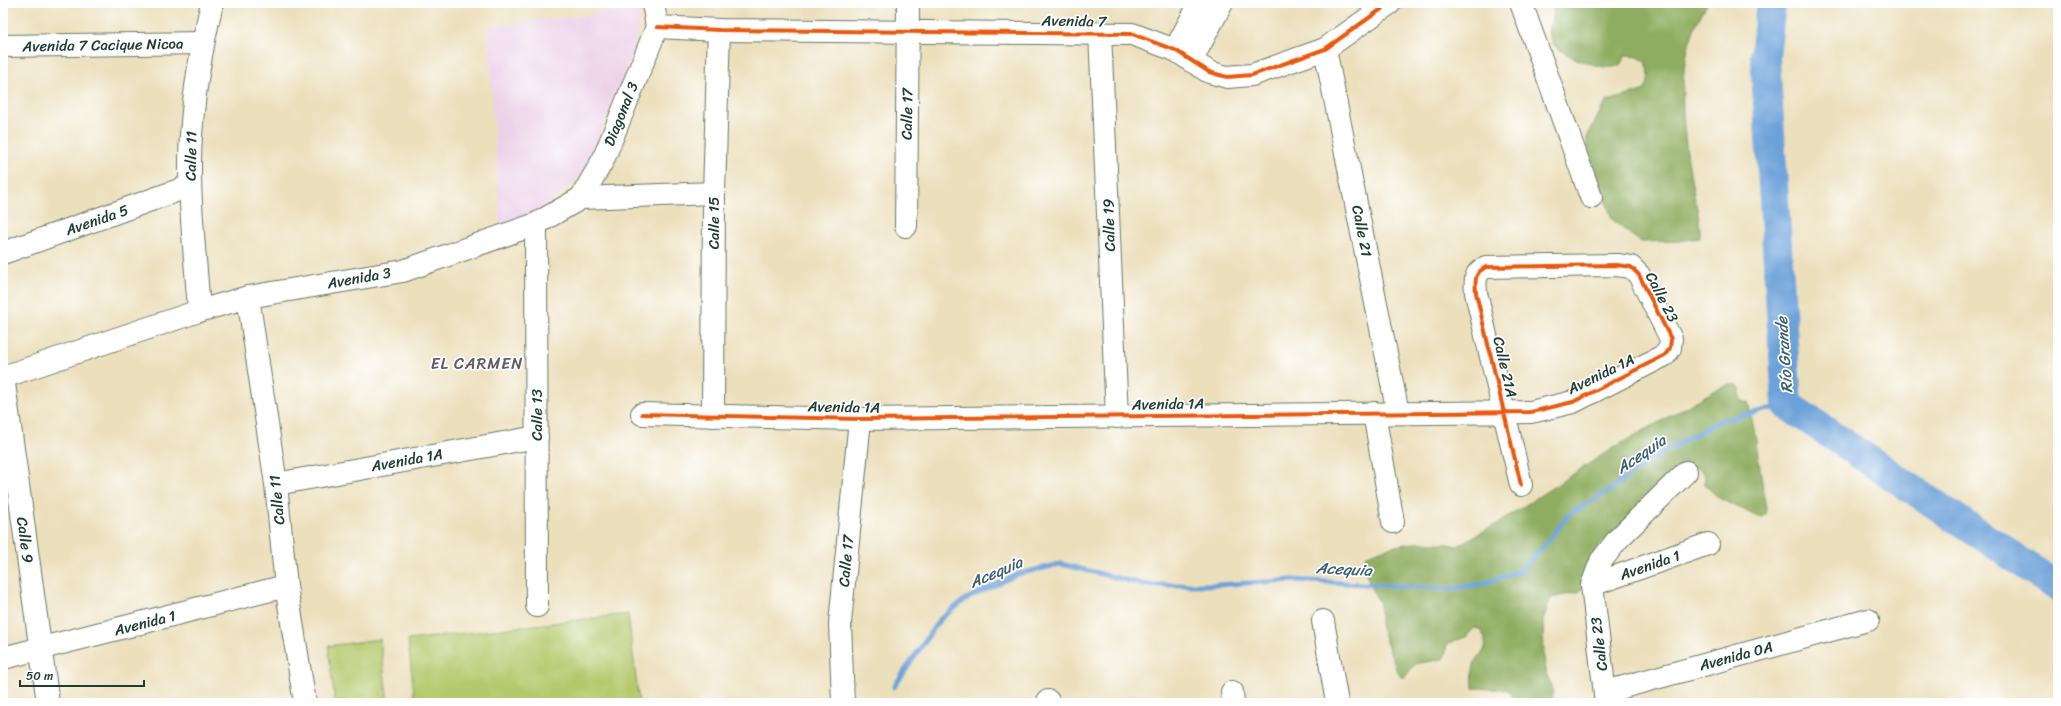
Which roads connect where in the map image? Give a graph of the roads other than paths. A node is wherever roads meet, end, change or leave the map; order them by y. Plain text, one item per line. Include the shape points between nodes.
1 (212, 3) edge
2 (653, 3) edge
3 (908, 3) edge
4 (1200, 3) edge
5 (1222, 3) edge
6 (1390, 3) edge
7 (1521, 3) edge
8 (657, 27) junction
9 (718, 30) junction
10 (908, 31) junction
11 (1100, 33) junction
12 (203, 43) junction
13 (3, 46) edge
14 (1325, 49) junction
15 (1183, 55) junction
16 (190, 186) junction
17 (714, 192) junction
18 (1591, 197) dead end
19 (581, 198) junction
20 (536, 224) junction
21 (906, 226) dead end
22 (3, 252) edge
23 (1475, 278) joint
24 (248, 297) junction
25 (199, 311) junction
26 (1670, 339) joint
27 (3, 377) edge
28 (1503, 412) junction
29 (1374, 413) junction
30 (1398, 413) junction
31 (642, 414) dead end
32 (713, 416) junction
33 (1117, 417) junction
34 (860, 419) junction
35 (537, 437) junction
36 (1686, 472) dead end
37 (276, 484) junction
38 (1520, 485) dead end
39 (1393, 522) dead end
40 (1708, 544) dead end
41 (1592, 585) junction
42 (286, 586) junction
43 (537, 606) dead end
44 (1868, 620) dead end
45 (1323, 621) dead end
46 (40, 650) junction
47 (3, 658) edge
48 (1605, 697) edge
49 (48, 703) edge
50 (305, 703) edge
51 (843, 703) edge
52 (1337, 703) edge

1 - 12 street, Calle 11
2 - 8 street
3 - 10 street, Calle 17
4 - 15 street
5 - 15 street
6 - 14 street, Avenida 7
7 - 18 street
8 - 9 street, Avenida 7
8 - 19 street, Diagonal 3 via 603,160
9 - 10 street, Avenida 7
9 - 17 street, Calle 15
10 - 11 street, Avenida 7
10 - 21 street, Calle 17
11 - 15 street, Avenida 7 via 1132,34
11 - 33 street, Calle 19
12 - 13 street, Avenida 7 Cacique Nicoa
12 - 16 street, Calle 11 via 192,123
14 - 15 street, Avenida 7 via 1252,75 1227,77 1209,72
14 - 30 street, Calle 21
16 - 22 street, Avenida 5
16 - 25 street, Calle 11
17 - 19 street, Avenida 3
17 - 32 street, Calle 15
19 - 20 street, Avenida 3
20 - 24 street, Avenida 3 via 403,271
20 - 35 street, Calle 13
23 - 26 street, Calle 23 via 1479,271 1486,267 1617,265 1631,268 1639,275
23 - 28 street, Calle 21A via 1476,293
24 - 25 street, Avenida 3
24 - 37 street, Calle 11
25 - 27 street, Avenida 3
26 - 28 street, Avenida 1A via 1670,348 1664,355 1573,402 1531,412
27 - 46 street, Calle 9
28 - 30 street, Avenida 1A
28 - 38 street, Calle 21A
29 - 30 street, Avenida 1A
29 - 33 street, Avenida 1A
29 - 39 street
31 - 32 street, Avenida 1A
32 - 34 street, Avenida 1A
33 - 34 street, Avenida 1A
34 - 51 street, Calle 17 via 840,623
35 - 37 street, Avenida 1A
35 - 43 street, Calle 13
36 - 41 street via 1618,539 1601,561
37 - 42 street, Calle 11
40 - 41 street, Avenida 1
41 - 48 street, Calle 23
42 - 46 street, Avenida 1
42 - 50 street, Calle 11
44 - 48 street, Avenida 0A
45 - 52 street
46 - 47 street, Avenida 1
46 - 49 street, Calle 9

